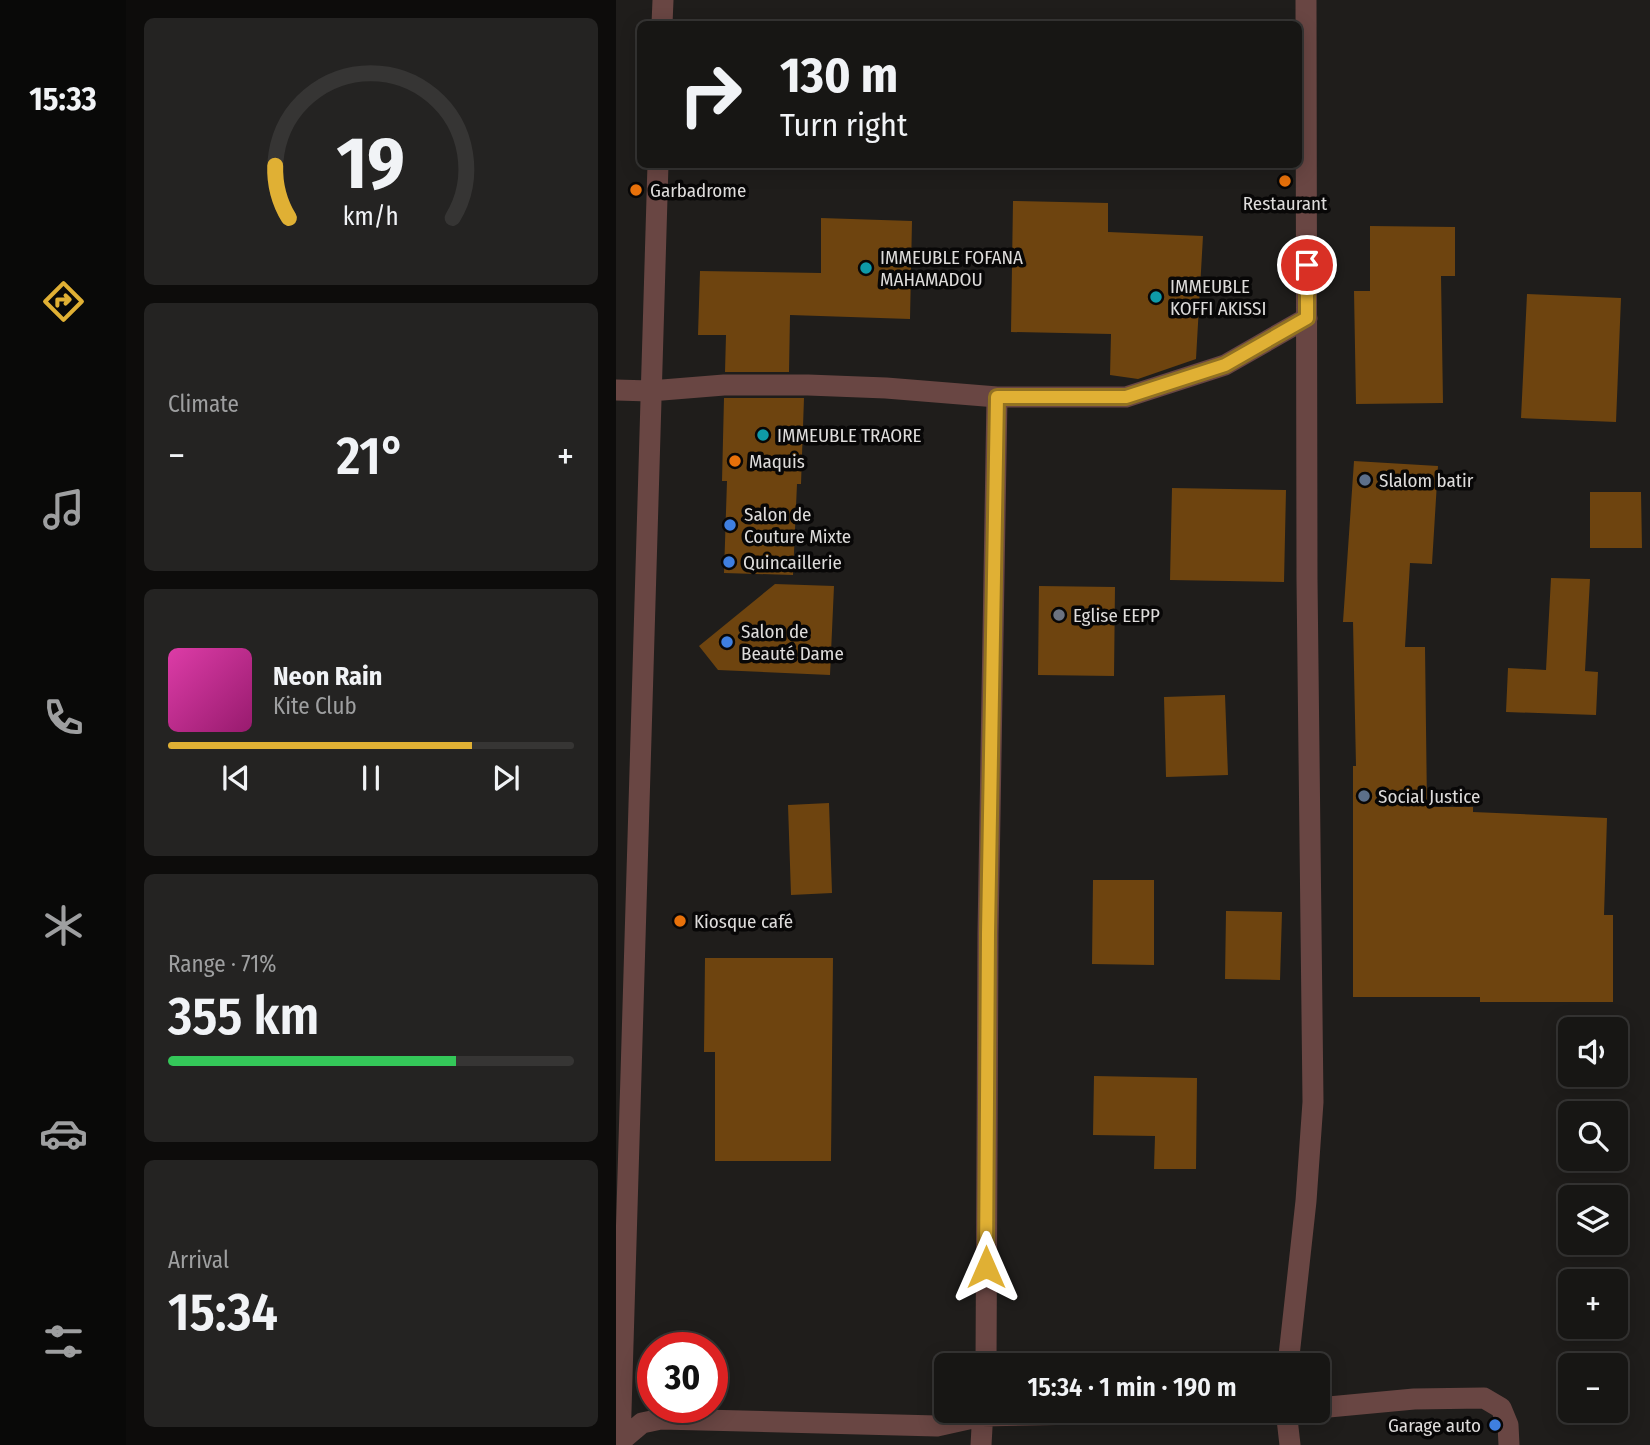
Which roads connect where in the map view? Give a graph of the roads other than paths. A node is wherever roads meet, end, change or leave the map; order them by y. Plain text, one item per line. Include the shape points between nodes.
1 (663, 0) edge
2 (1306, 0) edge
3 (662, 21) edge
4 (658, 168) edge
5 (1307, 318) junction
6 (616, 390) edge
7 (650, 391) junction
8 (997, 397) junction
9 (986, 1353) edge
10 (1289, 1353) edge
11 (1330, 1407) edge
12 (947, 1423) edge
13 (982, 1423) edge
14 (1290, 1423) edge
15 (619, 1444) edge
16 (981, 1445) edge
17 (1290, 1445) edge
18 (1509, 1445) edge

1 - 3 street
2 - 5 street
4 - 7 street
5 - 8 street via 1225,365 1126,397
5 - 10 street via 1313,1102
6 - 7 street
7 - 8 street via 724,385 808,386
7 - 15 street
8 - 9 street
11 - 18 street via 1484,1398 1501,1408
12 - 15 street via 661,1419 642,1423
13 - 16 street
14 - 17 street

